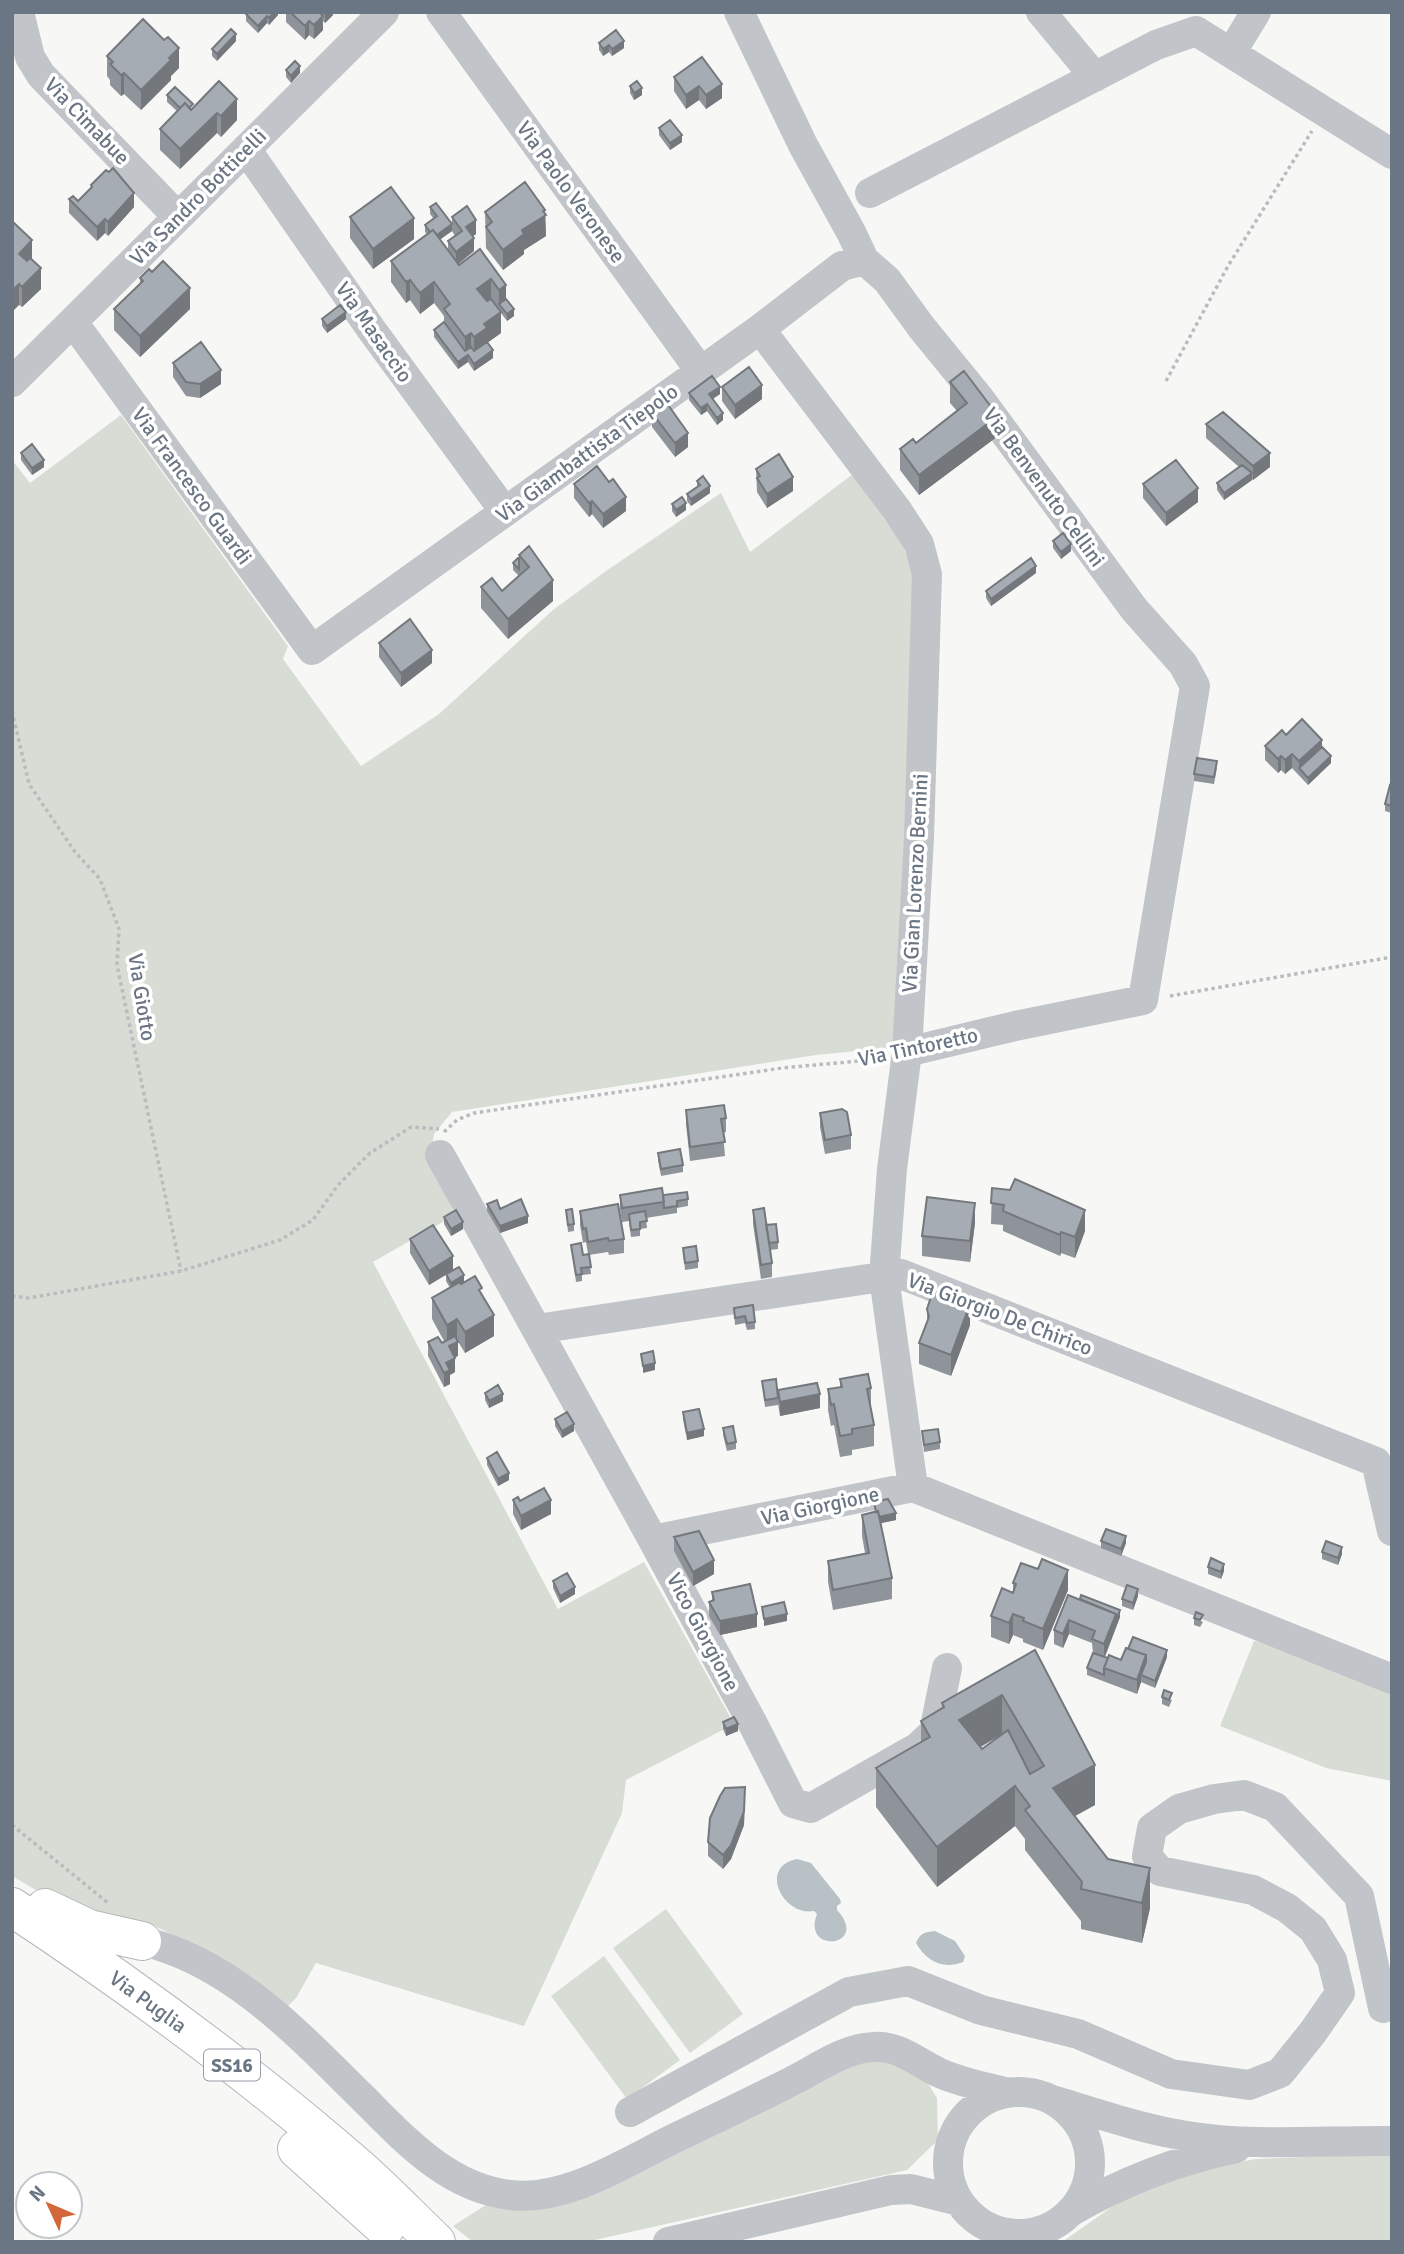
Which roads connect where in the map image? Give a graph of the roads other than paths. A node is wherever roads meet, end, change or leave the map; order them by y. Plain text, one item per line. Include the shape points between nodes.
1 (19, 12) edge
2 (441, 12) edge
3 (738, 12) edge
4 (1041, 12) edge
5 (1256, 12) edge
6 (373, 16) edge
7 (1194, 22) edge
8 (1231, 53) junction
9 (1095, 77) junction
10 (246, 149) junction
11 (1392, 154) edge
12 (870, 193) dead end
13 (178, 217) junction
14 (864, 260) junction
15 (73, 321) junction
16 (760, 329) junction
17 (701, 372) junction
18 (12, 382) edge
19 (505, 512) junction
20 (312, 650) joint
21 (1143, 1000) joint
22 (906, 1052) junction
23 (442, 1142) road end
24 (884, 1277) junction
25 (537, 1329) junction
26 (1384, 1461) edge
27 (913, 1487) junction
28 (1392, 1531) edge
29 (653, 1540) junction
30 (947, 1668) dead end
31 (1392, 1679) edge
32 (969, 1714) edge
33 (934, 1732) junction
34 (12, 1890) edge
35 (12, 1907) edge
36 (12, 1936) edge
37 (142, 1941) joint
38 (1340, 1993) junction
39 (1387, 2010) edge
40 (921, 2063) junction
41 (1008, 2093) junction
42 (1049, 2099) junction
43 (631, 2112) dead end
44 (1392, 2141) edge
45 (1270, 2142) junction
46 (951, 2143) junction
47 (294, 2146) junction
48 (891, 2190) junction
49 (963, 2206) junction
50 (1064, 2217) junction
51 (378, 2242) edge
52 (400, 2242) edge
53 (436, 2242) edge
54 (668, 2242) edge
55 (972, 2242) edge
56 (1035, 2242) edge

1 - 13 street, Via Cimabue via 30,57 41,75
2 - 17 street, Via Paolo Veronese
3 - 14 street, Via Benvenuto Cellini
4 - 9 street
5 - 8 street
6 - 10 street, Via Sandro Botticelli
7 - 8 street
7 - 9 street
8 - 11 street
9 - 12 street
10 - 13 street, Via Sandro Botticelli
10 - 19 street, Via Masaccio
13 - 15 street, Via Sandro Botticelli
14 - 16 street, Via Giambattista Tiepolo via 842,265
14 - 21 street, Via Benvenuto Cellini via 887,280 980,399 1134,609 1183,664 1195,686
15 - 18 street, Via Sandro Botticelli
15 - 20 street, Via Francesco Guardi
16 - 17 street, Via Giambattista Tiepolo
16 - 22 street, Via Gian Lorenzo Bernini via 897,510 919,544 927,573 919,838
17 - 19 street, Via Giambattista Tiepolo
19 - 20 street, Via Giambattista Tiepolo
21 - 22 street, Via Tintoretto
22 - 24 street, Via Gian Lorenzo Bernini
23 - 25 street
24 - 25 street, Via Giorgio De Chirico
24 - 26 street, Via Giorgio De Chirico via 901,1274
24 - 27 street, Via Gian Lorenzo Bernini
25 - 29 street
26 - 28 street, Via Giorgio De Chirico
27 - 29 street, Via Giorgione
27 - 31 street
29 - 33 street, Vico Giorgione via 793,1803 811,1808 918,1747
30 - 33 street
32 - 33 street, Vico Giorgione
34 - 37 highway via 58,1916
35 - 53 highway, Via Puglia / SS16 via 186,2029 290,2111 361,2170
36 - 47 highway, Via Puglia / SS16
37 - 40 street via 184,1955 248,1994 303,2039 402,2137 446,2173 513,2196 537,2196 582,2183 845,2053 889,2047
38 - 39 street
38 - 39 street via 1332,1960 1313,1929 1287,1908 1252,1890 1160,1871 1147,1856 1152,1829 1179,1809 1214,1799 1244,1795 1275,1807 1359,1896
38 - 43 street via 1280,2073 1249,2085 1171,2074 1079,2034 981,2010 908,1981 849,1992
40 - 41 street via 943,2075
40 - 46 street via 947,2100
41 - 42 street
41 - 46 street via 975,2108 960,2123
42 - 45 street via 1175,2134
42 - 50 street via 1079,2125 1088,2150 1084,2190
44 - 45 street
45 - 50 street via 1195,2159 1112,2191
46 - 48 street
46 - 49 street via 949,2176
47 - 51 highway via 297,2165
47 - 52 highway, Via Puglia / SS16
48 - 49 street via 911,2189
48 - 54 street
49 - 50 street via 978,2221 1004,2232 1032,2232
49 - 55 street
50 - 56 street

